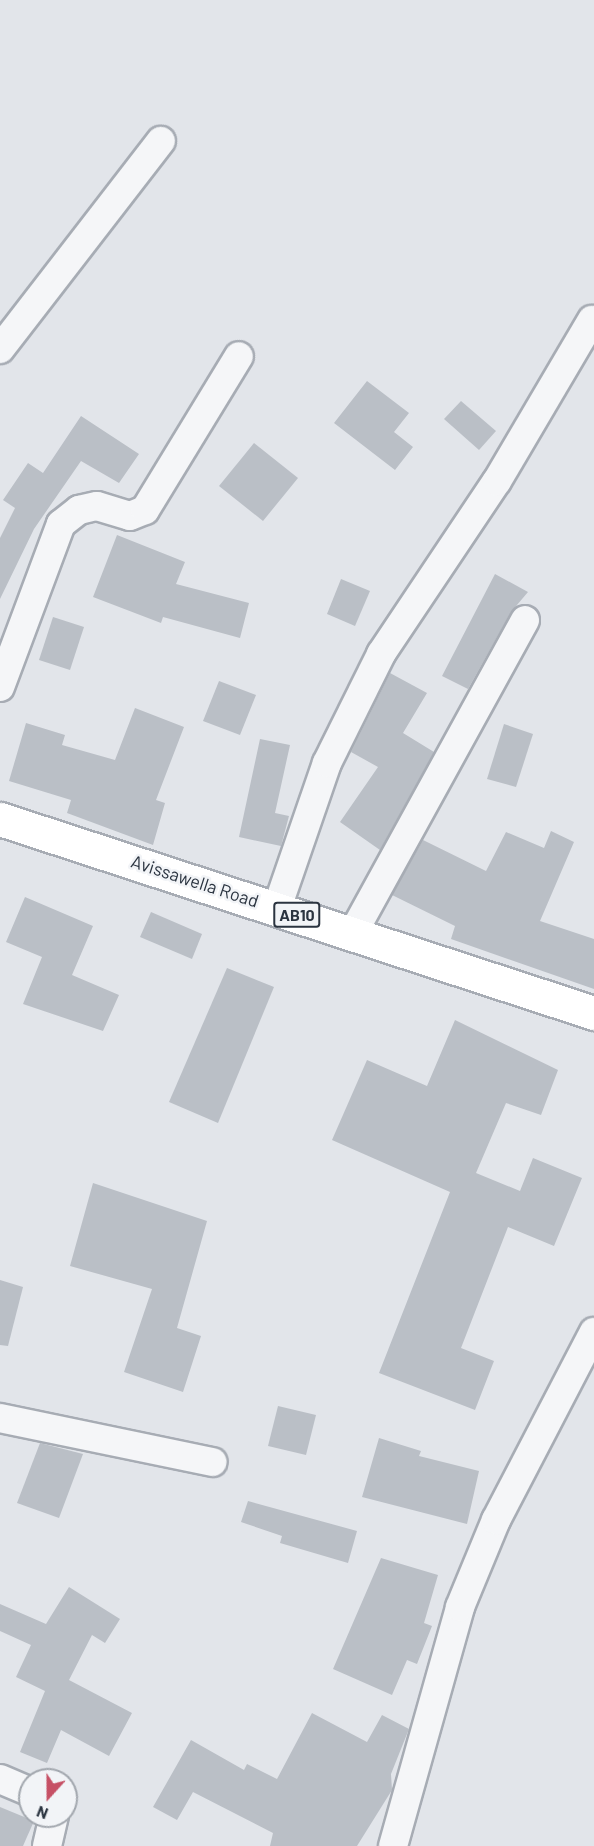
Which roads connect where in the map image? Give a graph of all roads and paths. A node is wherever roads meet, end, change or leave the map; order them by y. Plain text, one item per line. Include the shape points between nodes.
1 (161, 141) dead end
2 (592, 320) dead end
3 (0, 350) edge
4 (239, 356) dead end
5 (525, 620) dead end
6 (0, 687) edge
7 (0, 819) edge
8 (277, 908) junction
9 (353, 933) junction
10 (594, 1013) edge
11 (594, 1332) edge
12 (0, 1418) edge
13 (212, 1462) dead end
14 (0, 1779) edge
15 (18, 1787) edge
16 (51, 1828) edge
17 (47, 1846) edge
18 (393, 1846) edge

1 - 3 street
2 - 8 street via 497,481 408,608 371,672 311,802
4 - 6 street via 145,510 130,516 97,506 79,510 61,524
5 - 9 street
7 - 8 main road, Avissawella Road / AB10
8 - 9 main road, Avissawella Road / AB10
9 - 10 main road, Avissawella Road / AB10
11 - 18 street via 496,1520 460,1607
12 - 13 street
14 - 15 street
16 - 17 street

